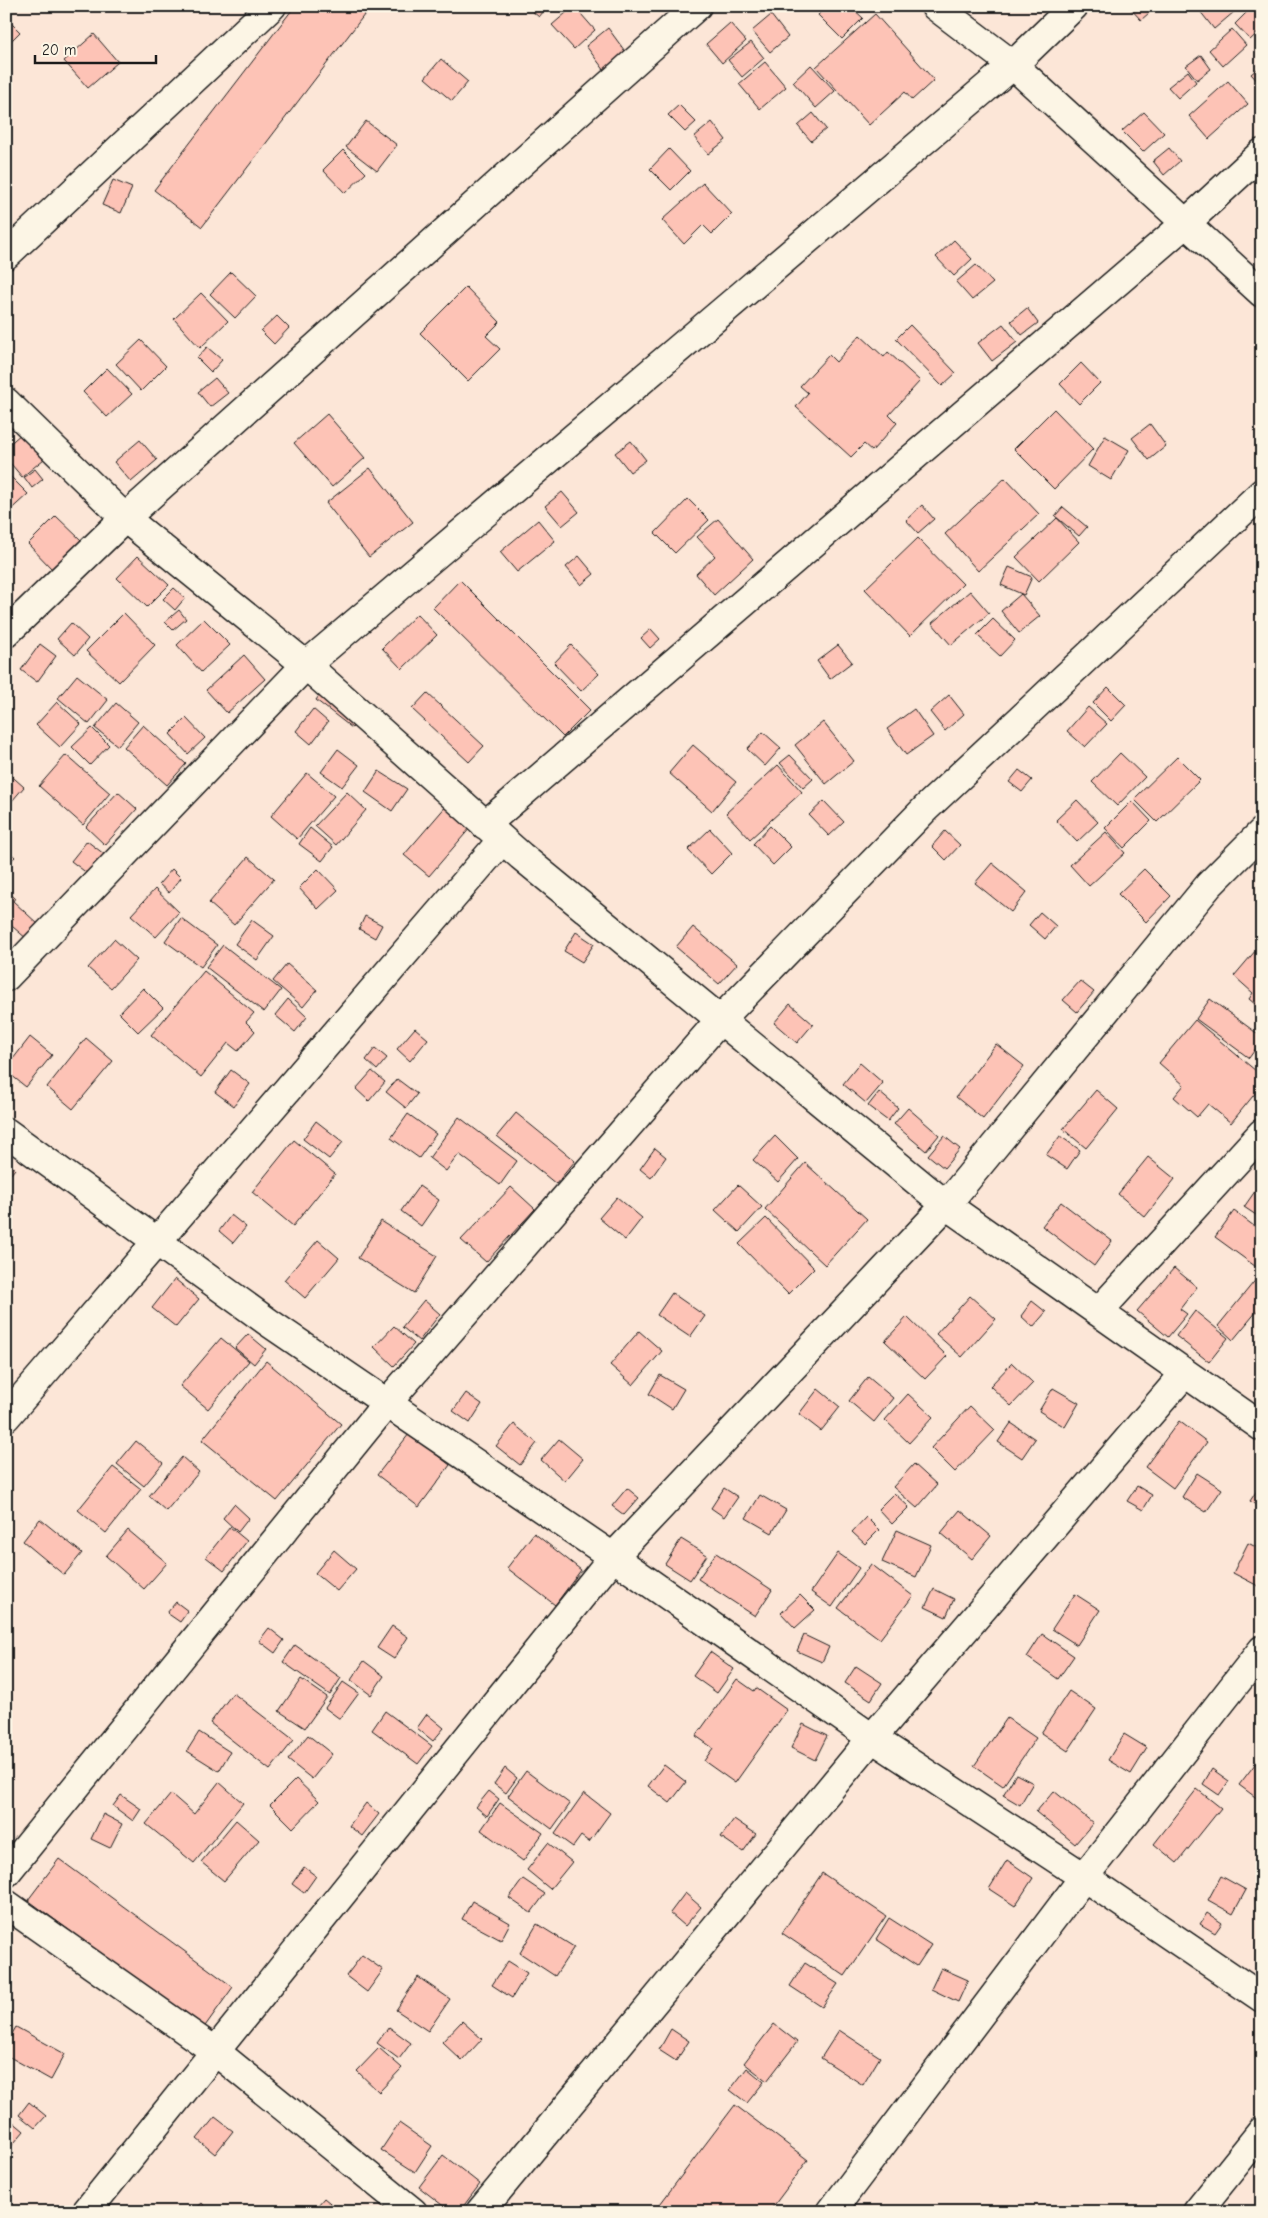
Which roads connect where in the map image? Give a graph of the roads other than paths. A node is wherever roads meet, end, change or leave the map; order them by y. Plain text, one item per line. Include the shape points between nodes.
1 (272, 6) edge
2 (697, 6) edge
3 (935, 6) edge
4 (1074, 6) edge
5 (1013, 65) junction
6 (1262, 153) edge
7 (1186, 223) junction
8 (6, 255) edge
9 (1262, 293) edge
10 (6, 402) edge
11 (1262, 493) edge
12 (125, 518) junction
13 (6, 633) edge
14 (306, 665) junction
15 (493, 832) junction
16 (1262, 832) edge
17 (6, 977) edge
18 (720, 1020) junction
19 (6, 1132) edge
20 (1262, 1133) edge
21 (946, 1205) junction
22 (156, 1241) junction
23 (1098, 1312) junction
24 (1185, 1373) junction
25 (387, 1403) junction
26 (6, 1417) edge
27 (1262, 1427) edge
28 (613, 1557) junction
29 (1262, 1650) edge
30 (872, 1738) junction
31 (6, 1873) edge
32 (1084, 1877) junction
33 (6, 1904) edge
34 (1262, 1998) edge
35 (215, 2050) junction
36 (1262, 2131) edge
37 (86, 2212) edge
38 (413, 2212) edge
39 (480, 2212) edge
40 (831, 2212) edge
41 (1197, 2212) edge

1 - 8 street
2 - 12 street
3 - 5 street
4 - 5 street
5 - 7 street
5 - 14 street
6 - 7 street
7 - 9 street
7 - 15 street
10 - 12 street
11 - 18 street via 926,808
12 - 13 street
12 - 14 street
14 - 15 street
14 - 17 street
15 - 18 street
15 - 22 street
16 - 21 street via 1209,885
18 - 21 street
18 - 25 street
19 - 22 street
20 - 23 street
21 - 23 street
21 - 28 street
22 - 25 street
22 - 26 street
23 - 24 street
24 - 27 street
24 - 30 street
25 - 28 street
25 - 31 street
28 - 30 street
28 - 35 street
29 - 32 street
30 - 32 street
30 - 39 street
32 - 34 street
32 - 40 street
33 - 35 street
35 - 37 street
35 - 38 street
36 - 41 street

